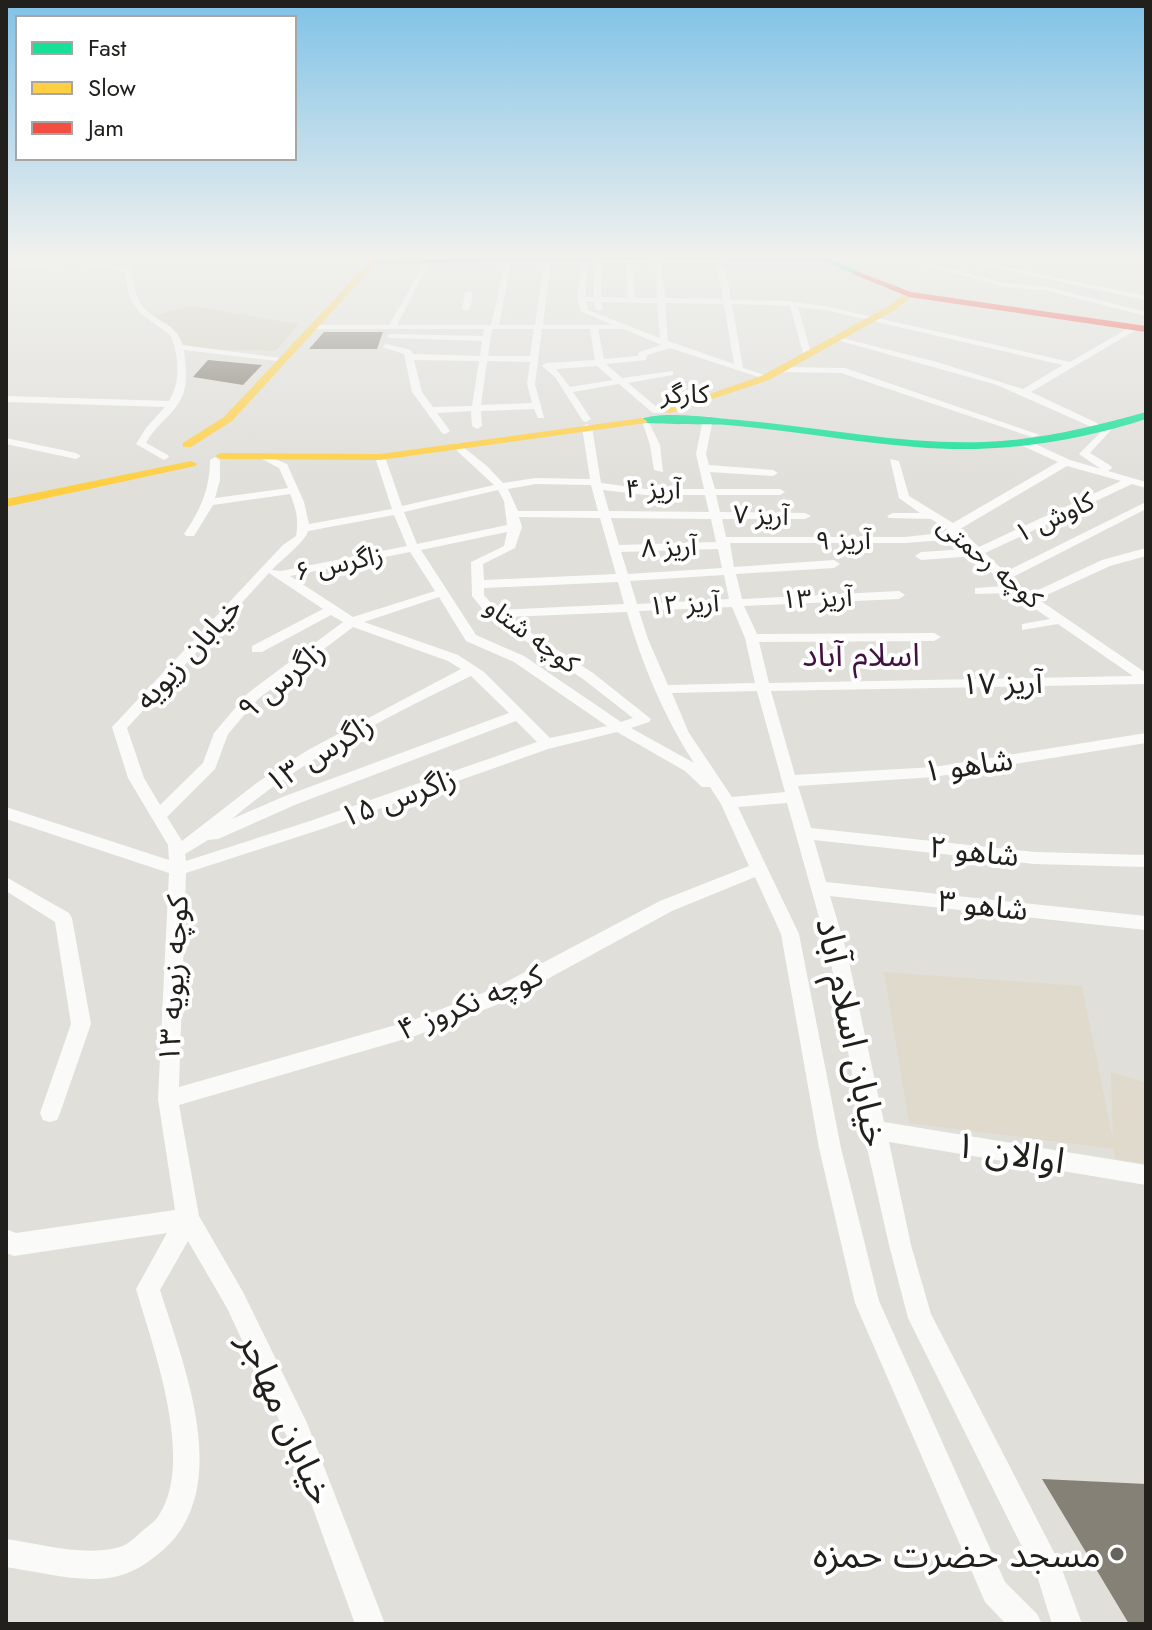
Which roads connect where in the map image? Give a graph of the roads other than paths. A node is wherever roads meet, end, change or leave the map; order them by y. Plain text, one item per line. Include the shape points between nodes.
1 (174, 332) edge
2 (309, 332) edge
3 (403, 332) edge
4 (489, 332) edge
5 (536, 332) edge
6 (595, 332) edge
7 (640, 332) edge
8 (666, 332) edge
9 (732, 332) edge
10 (801, 332) edge
11 (846, 332) edge
12 (929, 332) edge
13 (1127, 332) edge
14 (834, 338) junction
15 (486, 339) junction
16 (667, 344) junction
17 (181, 347) junction
18 (386, 347) dead end
19 (807, 353) junction
20 (409, 357) junction
21 (483, 357) junction
22 (285, 359) junction
23 (533, 362) junction
24 (600, 364) junction
25 (1068, 364) junction
26 (551, 367) junction
27 (739, 369) junction
28 (670, 373) dead end
29 (772, 374) junction
30 (622, 383) junction
31 (569, 390) junction
32 (1025, 391) junction
33 (6, 399) edge
34 (1146, 403) edge
35 (174, 404) junction
36 (476, 409) junction
37 (430, 410) junction
38 (655, 414) junction
39 (1146, 415) edge
40 (228, 419) junction
41 (708, 419) junction
42 (586, 423) junction
43 (477, 426) dead end
44 (1100, 427) junction
45 (445, 431) dead end
46 (1031, 439) junction
47 (6, 441) edge
48 (458, 446) junction
49 (220, 452) junction
50 (179, 455) junction
51 (76, 456) dead end
52 (380, 457) junction
53 (265, 458) junction
54 (894, 461) dead end
55 (1066, 462) junction
56 (704, 468) junction
57 (659, 470) dead end
58 (773, 473) dead end
59 (1130, 481) junction
60 (596, 484) junction
61 (1146, 485) edge
62 (503, 486) junction
63 (293, 490) junction
64 (710, 490) junction
65 (780, 492) dead end
66 (6, 495) edge
67 (1146, 498) edge
68 (209, 502) junction
69 (6, 503) edge
70 (1146, 505) edge
71 (399, 512) junction
72 (604, 514) junction
73 (717, 514) junction
74 (805, 516) dead end
75 (893, 516) dead end
76 (937, 516) junction
77 (514, 520) junction
78 (304, 528) junction
79 (957, 532) junction
80 (190, 534) dead end
81 (724, 543) junction
82 (413, 547) junction
83 (614, 549) junction
84 (978, 552) junction
85 (1146, 552) edge
86 (921, 556) dead end
87 (834, 564) dead end
88 (266, 570) junction
89 (728, 570) junction
90 (280, 575) junction
91 (622, 577) junction
92 (1002, 578) junction
93 (478, 584) junction
94 (1015, 589) junction
95 (979, 591) dead end
96 (440, 593) junction
97 (899, 595) dead end
98 (1029, 599) junction
99 (736, 601) junction
100 (631, 606) junction
101 (332, 609) junction
102 (494, 614) junction
103 (1061, 620) junction
104 (351, 622) junction
105 (1027, 627) dead end
106 (934, 637) dead end
107 (752, 638) junction
108 (257, 649) dead end
109 (471, 670) junction
110 (1146, 680) edge
111 (663, 689) junction
112 (763, 689) junction
113 (520, 714) junction
114 (620, 728) junction
115 (1146, 738) edge
116 (547, 744) junction
117 (791, 789) junction
118 (728, 803) junction
119 (6, 813) edge
120 (159, 815) junction
121 (803, 833) junction
122 (198, 842) junction
123 (177, 861) junction
124 (1146, 861) edge
125 (759, 869) junction
126 (6, 883) edge
127 (820, 888) junction
128 (1146, 923) edge
129 (168, 1099) junction
130 (50, 1113) dead end
131 (874, 1130) junction
132 (1146, 1175) edge
133 (188, 1219) junction
134 (9, 1244) edge
135 (6, 1553) edge
136 (370, 1624) edge
137 (1027, 1624) edge
138 (1067, 1624) edge

1 - 17 street
2 - 22 main road
3 - 15 street
4 - 15 street
5 - 23 street
6 - 24 street
7 - 16 street
8 - 16 street
9 - 27 street
10 - 19 street
11 - 14 main road
12 - 25 street
13 - 25 street
14 - 19 main road
14 - 32 street
15 - 21 street
16 - 24 street via 643,358
16 - 27 street
17 - 22 street
17 - 35 street via 183,382
18 - 20 street via 408,352
19 - 29 main road
20 - 21 street
20 - 37 street via 417,392
21 - 23 street
21 - 36 street
22 - 40 main road
23 - 26 street
23 - 36 street via 531,384 539,411
24 - 26 street
24 - 30 street
25 - 32 street
26 - 31 street
27 - 29 street
28 - 30 street
29 - 38 main road
29 - 46 street via 842,370
30 - 31 street
30 - 38 street
31 - 42 street
32 - 44 street
33 - 35 street
34 - 44 main road, کارگر
35 - 50 street via 141,444
36 - 37 street
36 - 43 street
37 - 45 street
38 - 41 main road, کارگر
38 - 42 main road, کارگر
38 - 46 main road, کارگر via 723,412 917,437
38 - 57 street
39 - 44 main road, کارگر
40 - 49 main road
40 - 50 main road
41 - 46 main road, کارگر via 902,443
41 - 56 street, خیابان اسلام آباد via 701,454
42 - 48 main road, کارگر
42 - 49 main road, کارگر via 376,449
42 - 60 street
44 - 46 main road, کارگر
44 - 59 street via 1084,454
46 - 55 street
47 - 51 street
48 - 52 main road, کارگر
48 - 62 street
49 - 50 main road
49 - 53 main road, کارگر
49 - 68 street
50 - 66 main road
50 - 69 main road
52 - 53 main road, کارگر
52 - 71 street
53 - 63 street via 283,466
54 - 76 street, کوچه رحمتی via 904,498
55 - 59 street
55 - 79 street
56 - 58 street
56 - 64 street, خیابان اسلام آباد
59 - 61 street
59 - 67 street
59 - 84 street, کاوش ۱
60 - 62 street, آریز ۴ via 533,481
60 - 64 street, آریز ۴ via 646,492
60 - 72 street
62 - 71 street, آریز ۴
62 - 77 street
63 - 68 street
63 - 78 street
64 - 65 street, آریز ۴
64 - 73 street, خیابان اسلام آباد
68 - 80 street
70 - 92 street
71 - 78 street, آریز ۴
71 - 82 street
72 - 73 street, آریز ۷
72 - 77 street, زاگرس ۶
72 - 83 street
73 - 74 street, آریز ۷
73 - 81 street, خیابان اسلام آباد
75 - 76 street
76 - 79 street, کوچه رحمتی
77 - 82 street, زاگرس ۶
77 - 93 street, کوچه شتاو via 509,548 477,562
78 - 88 street, خیابان زیویه via 301,538
79 - 81 street, آریز ۹ via 905,540
79 - 84 street, کوچه رحمتی
81 - 83 street, آریز ۸
81 - 89 street, خیابان اسلام آباد
82 - 90 street, زاگرس ۶
82 - 96 street
83 - 91 street
84 - 86 street
84 - 92 street, کوچه رحمتی
85 - 98 street via 1106,563
87 - 89 street
88 - 90 street, زاگرس ۶
88 - 120 street, خیابان زیویه via 119,727 136,778
89 - 91 street
89 - 99 street, خیابان اسلام آباد
90 - 101 street
91 - 93 street
91 - 100 street
92 - 94 street, کوچه رحمتی
93 - 102 street, کوچه شتاو via 478,596
94 - 95 street
94 - 98 street, کوچه رحمتی
96 - 104 street, زاگرس ۹
96 - 114 street via 471,638 519,659
97 - 99 street, آریز ۱۳
98 - 103 street, کوچه رحمتی
99 - 100 street, آریز ۱۲
99 - 107 street, خیابان اسلام آباد
100 - 102 street, آریز ۱۲
100 - 111 street
101 - 104 street
101 - 108 street
102 - 114 street, کوچه شتاو via 644,719
103 - 105 street
103 - 110 street, کوچه رحمتی
104 - 109 street via 424,646
104 - 120 street, زاگرس ۹ via 253,696 221,733 210,765
106 - 107 street
107 - 112 street, خیابان اسلام آباد
109 - 113 street
109 - 122 street, زاگرس ۱۳ via 354,728 262,787
110 - 112 street, آریز ۱۷
111 - 112 street, آریز ۱۷
111 - 118 street via 682,733
112 - 117 street, خیابان اسلام آباد
113 - 116 street
113 - 122 street via 291,800
114 - 116 street, زاگرس ۱۵
114 - 118 street via 690,767
115 - 117 street, شاهو ۱
116 - 123 street, زاگرس ۱۵ via 276,841
117 - 118 street, شاهو ۱
117 - 121 street, خیابان اسلام آباد
118 - 125 street, خیابان اسلام آباد
119 - 123 street, کوچه زیویه ۱۳
120 - 123 street, خیابان زیویه via 176,845
121 - 124 street, شاهو ۲ via 1034,858
121 - 127 street, خیابان اسلام آباد
122 - 123 street, زاگرس ۱۳
123 - 129 street, کوچه زیویه ۱۳
125 - 129 street, کوچه نکروز ۴ via 666,906 500,995 415,1028
125 - 137 street, خیابان اسلام آباد via 790,934 830,1148 867,1303 995,1592
126 - 130 street via 63,918 81,1024
127 - 128 street, شاهو ۳
127 - 131 street, خیابان اسلام آباد
129 - 133 street, کوچه زیویه ۱۳
131 - 132 street, اوالان ۱
131 - 138 street, خیابان اسلام آباد via 920,1318 1050,1574
133 - 134 street
133 - 135 street via 148,1289 186,1424 186,1495 161,1539 122,1561 86,1563
133 - 136 street, خیابان مهاجر via 235,1300 298,1432

